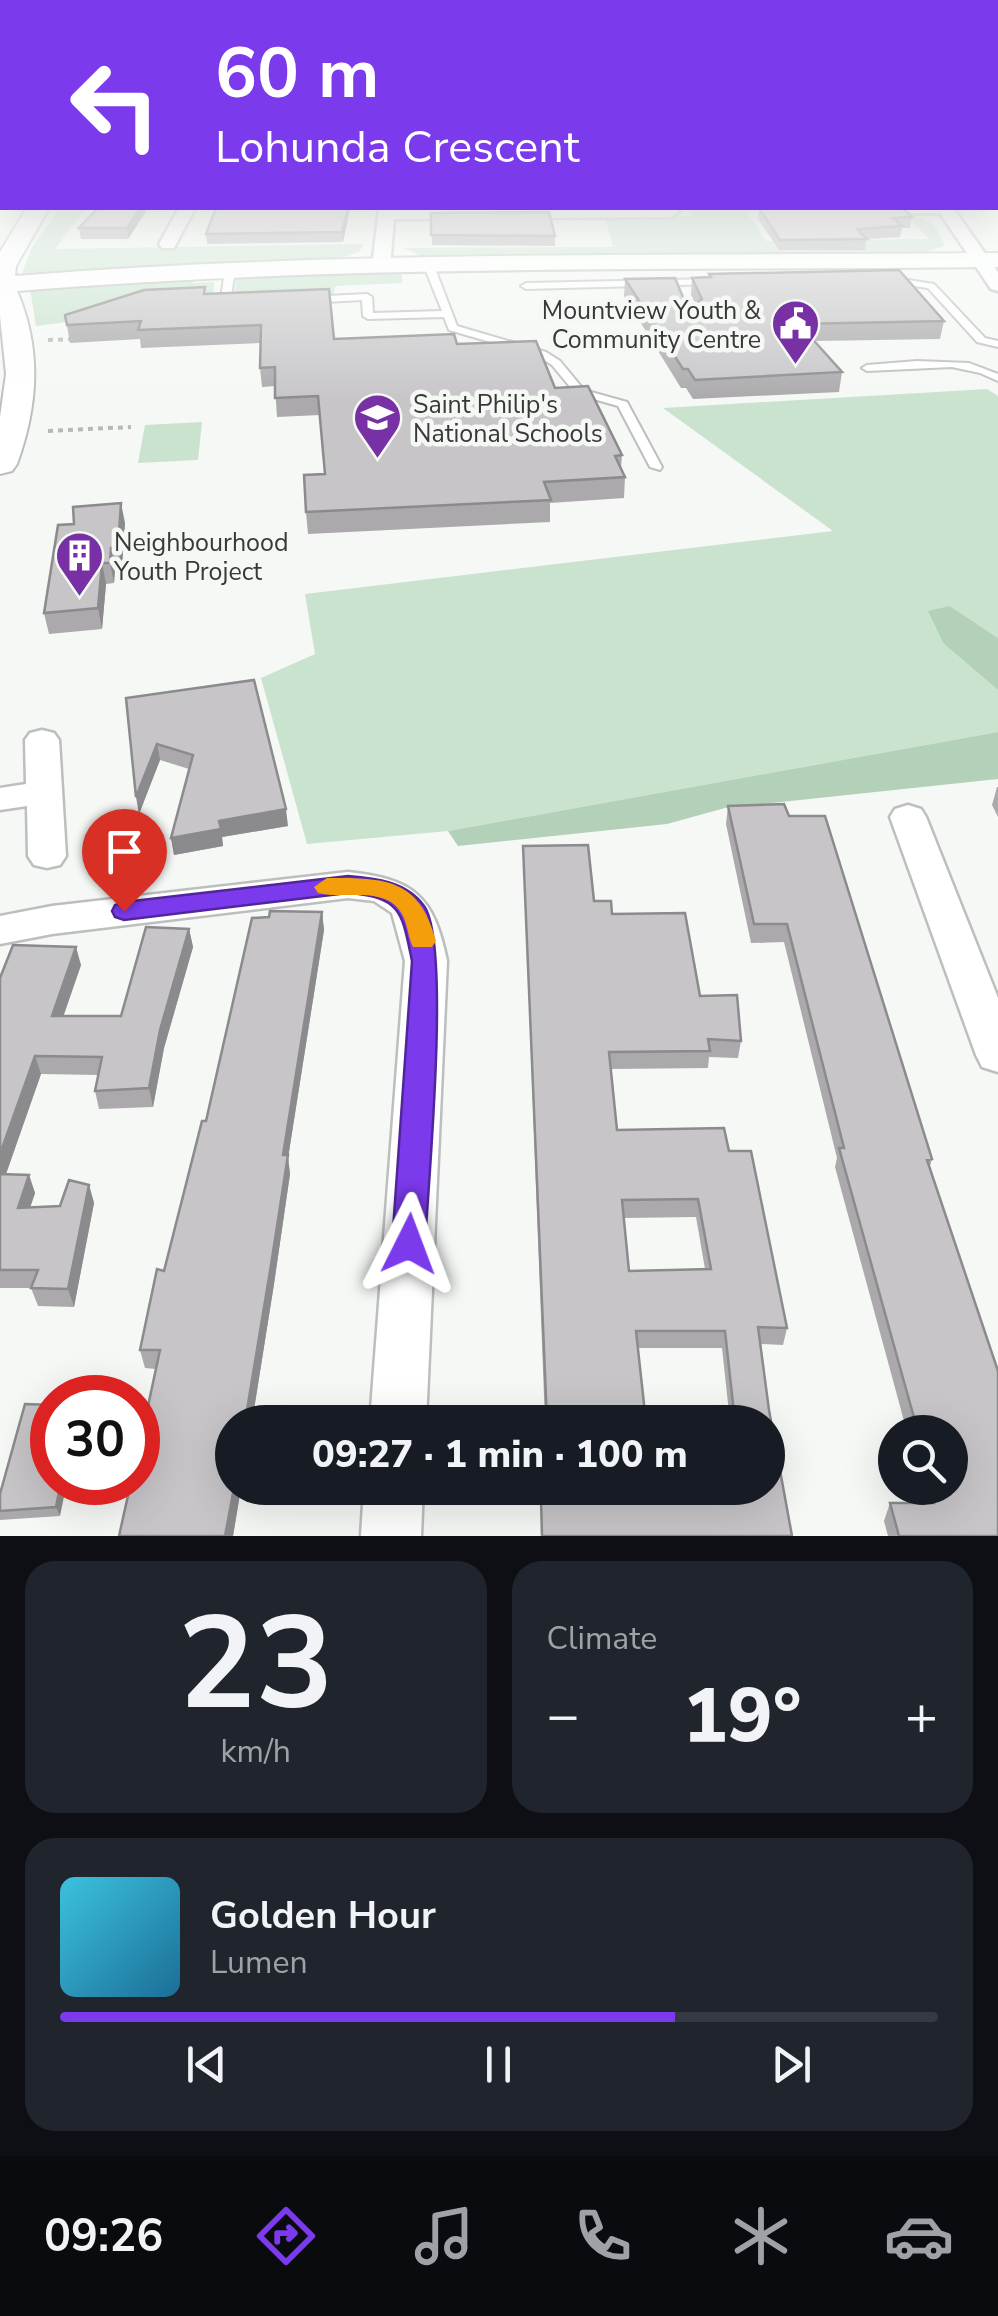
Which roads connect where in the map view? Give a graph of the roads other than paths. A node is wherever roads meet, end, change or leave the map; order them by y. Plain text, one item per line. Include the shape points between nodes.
1 (9, 258) edge
2 (382, 258) edge
3 (989, 260) edge
4 (381, 266) junction
5 (429, 266) junction
6 (230, 271) junction
7 (673, 274) junction
8 (875, 280) edge
9 (733, 282) edge
10 (1, 285) edge
11 (998, 285) edge
12 (526, 286) dead end
13 (292, 300) edge
14 (684, 300) edge
15 (255, 302) edge
16 (447, 314) junction
17 (998, 344) edge
18 (867, 368) dead end
19 (998, 378) edge
20 (0, 464) edge
21 (656, 467) dead end
22 (42, 740) dead end
23 (44, 792) junction
24 (0, 799) edge
25 (908, 817) dead end
26 (47, 856) dead end
27 (0, 930) edge
28 (998, 1055) edge
29 (399, 1405) edge
30 (393, 1505) edge
31 (391, 1536) edge

1 - 10 street
2 - 4 street
3 - 7 street
3 - 11 street
4 - 5 street
4 - 6 street
5 - 7 street
5 - 16 lane
6 - 10 street
6 - 15 lane via 226,298
7 - 9 lane
7 - 12 lane
7 - 14 lane
8 - 17 lane via 931,286 981,340
10 - 20 street via 23,358 14,433
13 - 16 lane via 367,298 368,316
16 - 21 lane via 453,328 542,354 580,392 623,404
18 - 19 lane via 960,365
22 - 23 street
23 - 24 street
23 - 26 street
25 - 28 street
27 - 29 street via 348,884 391,892 415,912 426,961
30 - 31 street

